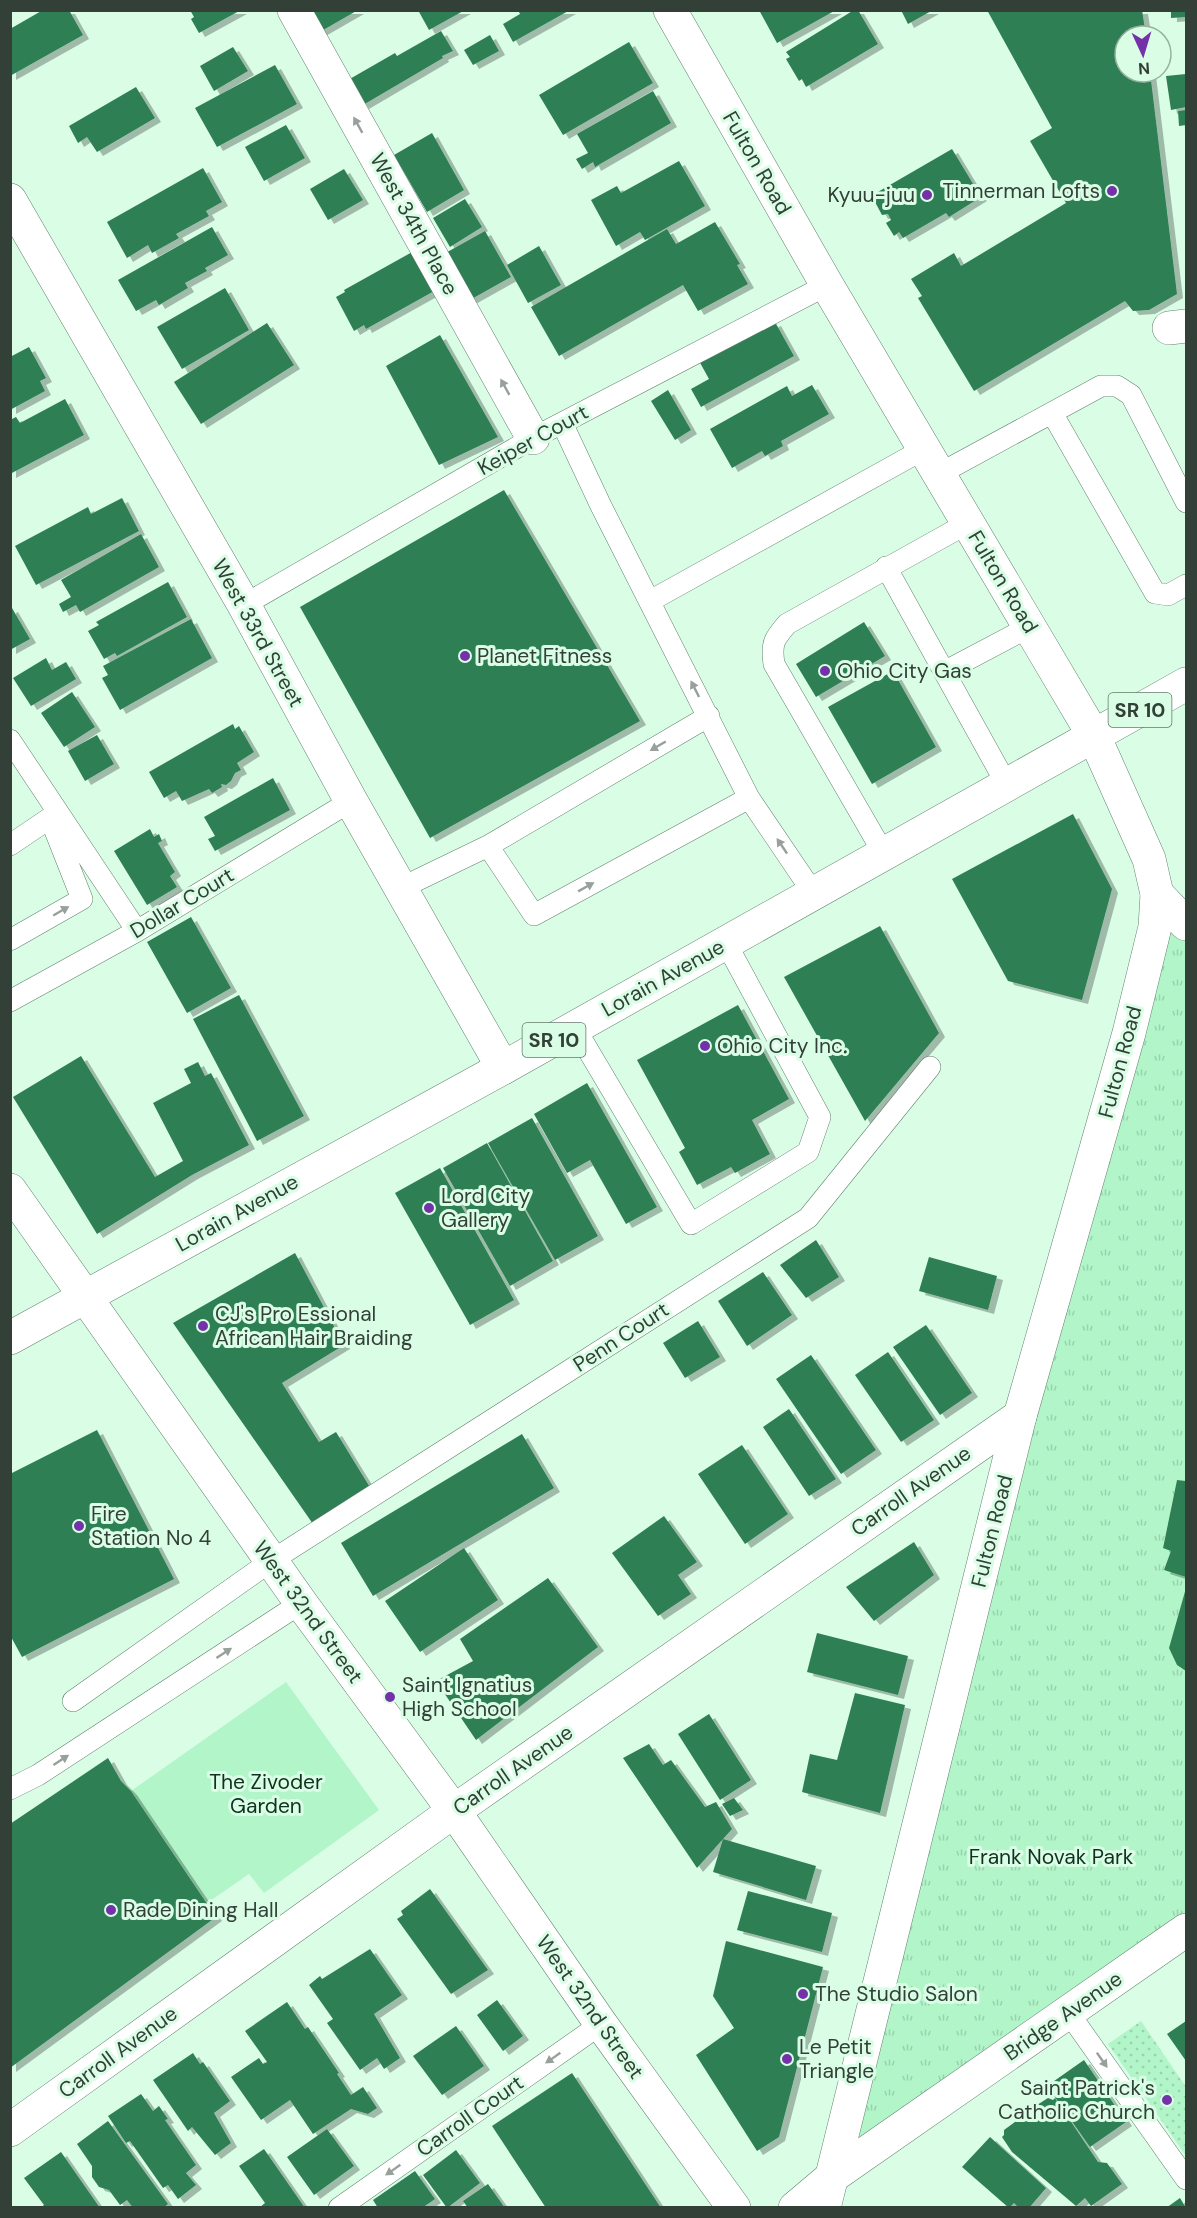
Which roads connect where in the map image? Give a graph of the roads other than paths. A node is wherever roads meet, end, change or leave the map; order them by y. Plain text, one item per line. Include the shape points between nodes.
1 (294, 10) edge
2 (670, 10) edge
3 (10, 200) edge
4 (827, 285) junction
5 (1052, 413) junction
6 (562, 423) junction
7 (533, 438) junction
8 (931, 462) junction
9 (1186, 502) edge
10 (968, 523) junction
11 (886, 567) junction
12 (1186, 585) edge
13 (650, 601) junction
14 (244, 605) junction
15 (1029, 627) junction
16 (944, 672) junction
17 (1186, 684) edge
18 (708, 716) junction
19 (1094, 736) junction
20 (10, 740) edge
21 (1007, 785) junction
22 (750, 798) junction
23 (351, 801) junction
24 (10, 845) edge
25 (488, 846) junction
26 (884, 854) junction
27 (401, 888) junction
28 (814, 894) junction
29 (1157, 894) junction
30 (1186, 924) edge
31 (137, 931) junction
32 (10, 940) edge
33 (726, 943) junction
34 (10, 1001) edge
35 (575, 1028) junction
36 (930, 1067) dead end
37 (503, 1068) junction
38 (10, 1190) edge
39 (84, 1296) junction
40 (10, 1338) edge
41 (1020, 1416) junction
42 (271, 1561) junction
43 (301, 1603) junction
44 (73, 1701) dead end
45 (10, 1789) edge
46 (453, 1811) junction
47 (1186, 1930) edge
48 (1068, 2012) junction
49 (601, 2024) junction
50 (10, 2130) edge
51 (833, 2176) junction
52 (1186, 2179) edge
53 (339, 2208) edge
54 (734, 2208) edge
55 (795, 2208) edge
56 (824, 2208) edge

7 -> 1 street, West 34th Place
2 - 4 street, Fulton Road
3 - 14 street, West 33rd Street
4 - 6 lane, Keiper Court
4 - 8 street, Fulton Road
5 - 8 lane
5 - 9 lane via 1101,386 1117,387 1131,395
5 - 12 lane via 1155,593 1168,595
6 - 7 lane, Keiper Court
6 - 13 lane
7 - 14 lane, Keiper Court
8 - 10 street, Fulton Road
8 - 13 lane
10 - 11 lane
10 - 15 street, Fulton Road
11 - 16 lane
11 - 26 lane via 787,624 772,647 774,664
18 -> 13 lane
14 - 23 street, West 33rd Street
15 - 16 lane
15 - 19 street, Fulton Road
16 - 21 lane
17 - 19 street, Lorain Avenue / SR 10
18 - 22 lane
18 -> 25 lane
19 - 21 street, Lorain Avenue / SR 10
19 - 29 street, Fulton Road via 1149,859
20 - 31 lane
21 - 26 street, Lorain Avenue / SR 10
25 -> 22 lane via 534,915
28 -> 22 lane
23 - 27 street, West 33rd Street
23 - 31 lane, Dollar Court
32 -> 24 lane via 82,899 50,818
25 - 27 lane
26 - 28 street, Lorain Avenue / SR 10
27 - 37 street, West 33rd Street
28 - 33 street, Lorain Avenue / SR 10
29 - 30 street
29 - 41 street, Fulton Road via 1155,927 1129,1033
31 - 34 lane, Dollar Court
33 - 35 street, Lorain Avenue / SR 10
33 - 35 lane via 820,1117 808,1152 691,1224
35 - 37 street, Lorain Avenue / SR 10
36 - 42 lane, Penn Court via 808,1218
37 - 39 street, Lorain Avenue / SR 10
38 - 39 street, West 32nd Street
39 - 40 street, Lorain Avenue / SR 10
39 - 42 street, West 32nd Street
41 - 46 street, Carroll Avenue
41 - 51 street, Fulton Road
42 - 43 street, West 32nd Street
42 - 44 lane, Penn Court
45 -> 43 lane via 38,1775
43 - 46 street, West 32nd Street
46 - 49 street, West 32nd Street
46 - 50 street, Carroll Avenue
47 - 48 street, Bridge Avenue
48 - 51 street, Bridge Avenue
48 -> 52 lane
49 -> 53 lane, Carroll Court
49 - 54 street, West 32nd Street
51 - 55 street, Bridge Avenue
51 - 56 street, Fulton Road

